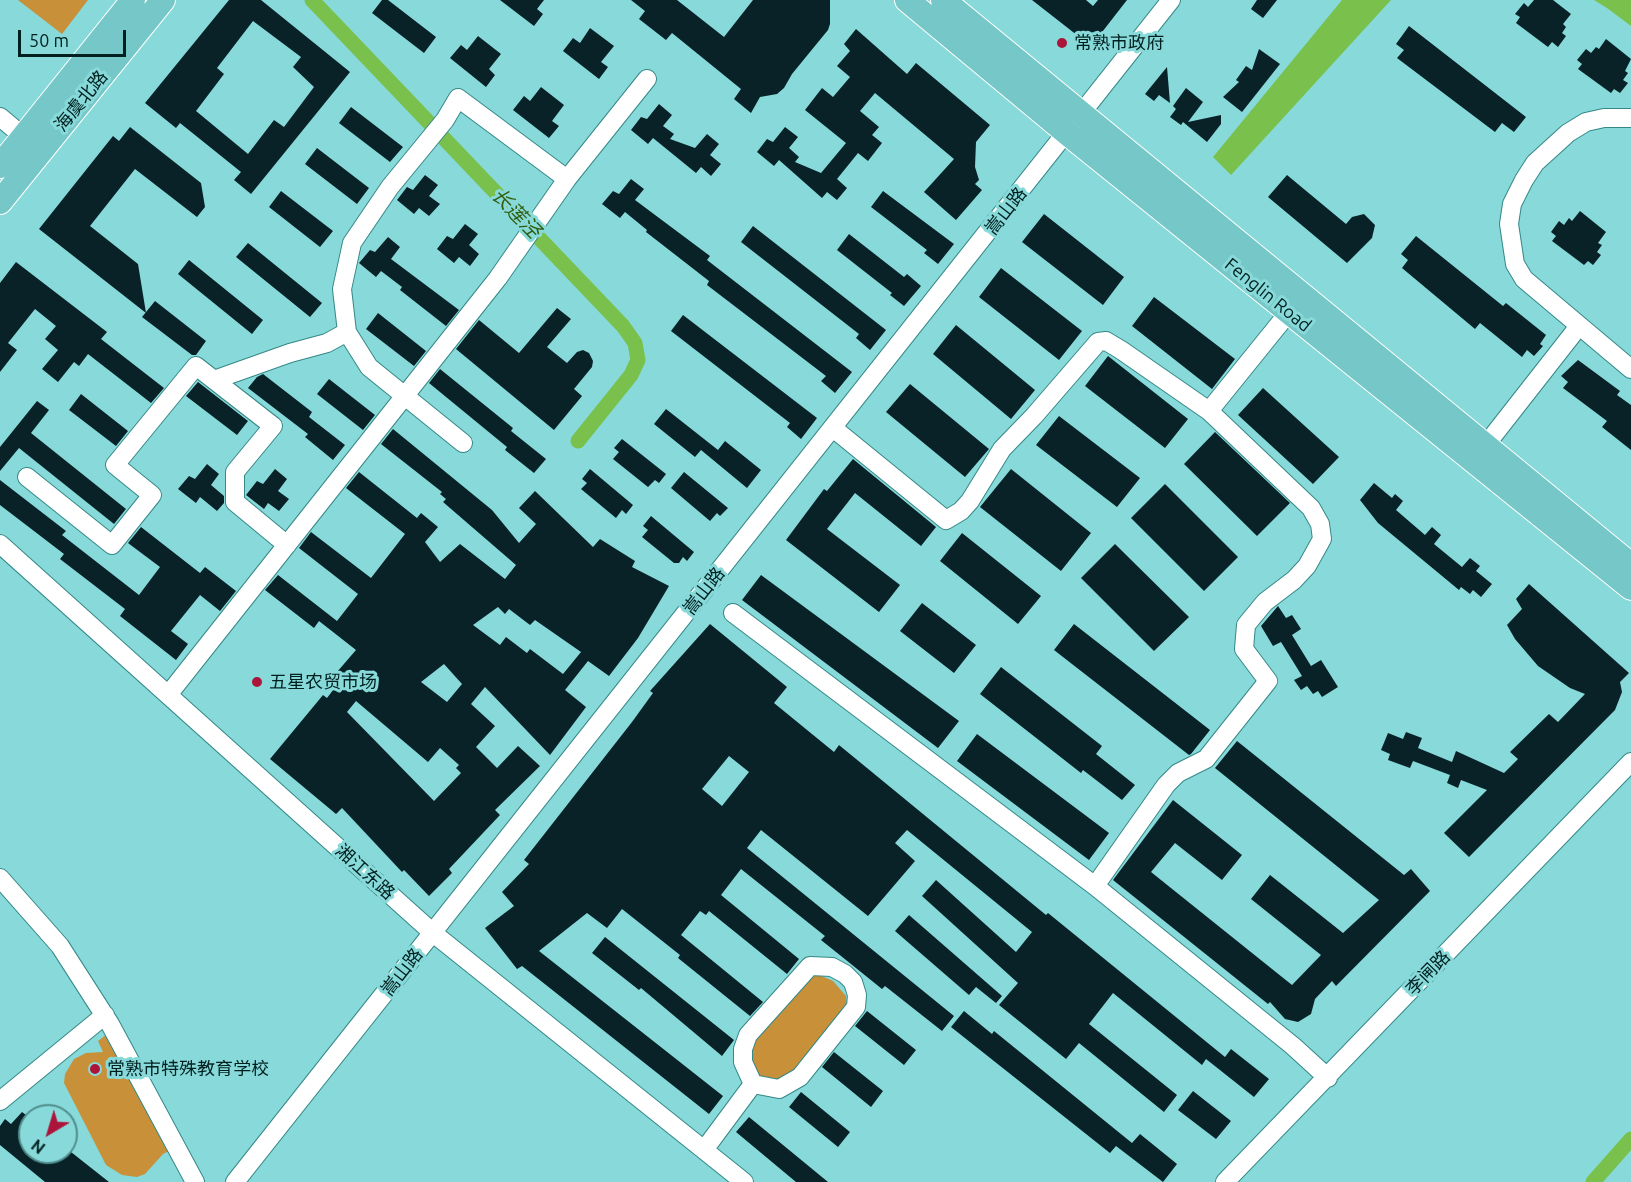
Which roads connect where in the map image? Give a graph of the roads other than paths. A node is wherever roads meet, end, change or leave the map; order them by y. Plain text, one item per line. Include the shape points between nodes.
1 (133, 0) edge
2 (163, 0) edge
3 (907, 0) edge
4 (943, 0) edge
5 (1171, 0) edge
6 (647, 79) dead end
7 (0, 117) edge
8 (1631, 118) edge
9 (1074, 123) junction
10 (24, 137) junction
11 (0, 166) edge
12 (567, 179) junction
13 (0, 202) edge
14 (1289, 312) junction
15 (1579, 326) junction
16 (347, 332) junction
17 (1631, 369) edge
18 (214, 380) junction
19 (405, 396) junction
20 (1209, 411) junction
21 (833, 428) junction
22 (463, 443) dead end
23 (1485, 446) junction
24 (27, 477) dead end
25 (288, 545) junction
26 (1, 548) edge
27 (1631, 565) edge
28 (1631, 588) edge
29 (733, 613) dead end
30 (168, 695) junction
31 (1631, 762) edge
32 (0, 878) edge
33 (1095, 886) junction
34 (433, 933) junction
35 (105, 1015) junction
36 (1328, 1078) junction
37 (753, 1084) junction
38 (0, 1101) edge
39 (704, 1150) junction
40 (195, 1182) edge
41 (236, 1182) edge
42 (744, 1182) edge
43 (1225, 1182) edge

1 - 10 main road, 海虞北路
2 - 13 main road, 海虞北路
3 - 9 main road, Fenglin Road
4 - 9 main road, Fenglin Road
5 - 9 street, 嵩山路
6 - 12 street
7 - 10 street
8 - 15 street via 1586,122 1568,133 1535,163 1512,204 1509,224 1515,264 1531,286
9 - 14 main road, Fenglin Road
9 - 21 street, 嵩山路
9 - 23 main road, Fenglin Road
10 - 11 main road, 海虞北路
12 - 16 street via 458,98 352,243 342,289
12 - 19 street
14 - 20 street
14 - 28 main road, Fenglin Road
15 - 17 street
15 - 23 street
16 - 18 street via 327,343
16 - 19 street via 369,367
18 - 24 street via 196,366 115,465 152,495 112,544
18 - 25 street via 273,426 235,472 235,502
19 - 22 street
19 - 25 street
20 - 21 street via 1121,350 1106,341 1098,342 1002,449 961,511 946,520
20 - 33 street via 1311,508 1320,524 1322,539 1307,566 1259,608 1246,625 1244,650 1268,681 1206,759 1178,773 1166,785
21 - 34 street, 嵩山路
23 - 27 main road, Fenglin Road
25 - 30 street
26 - 30 street, 湘江东路
29 - 33 street
30 - 34 street, 湘江东路
31 - 36 street, 李闸路
32 - 35 street via 60,946
33 - 36 street
34 - 39 street, 湘江东路
34 - 41 street, 嵩山路
35 - 38 street
35 - 40 street
36 - 43 street, 李闸路
37 - 37 street via 778,1089 800,1077 856,1007 853,982 845,974 832,967 810,966 748,1035 742,1049 743,1062
37 - 39 street
39 - 42 street, 湘江东路

